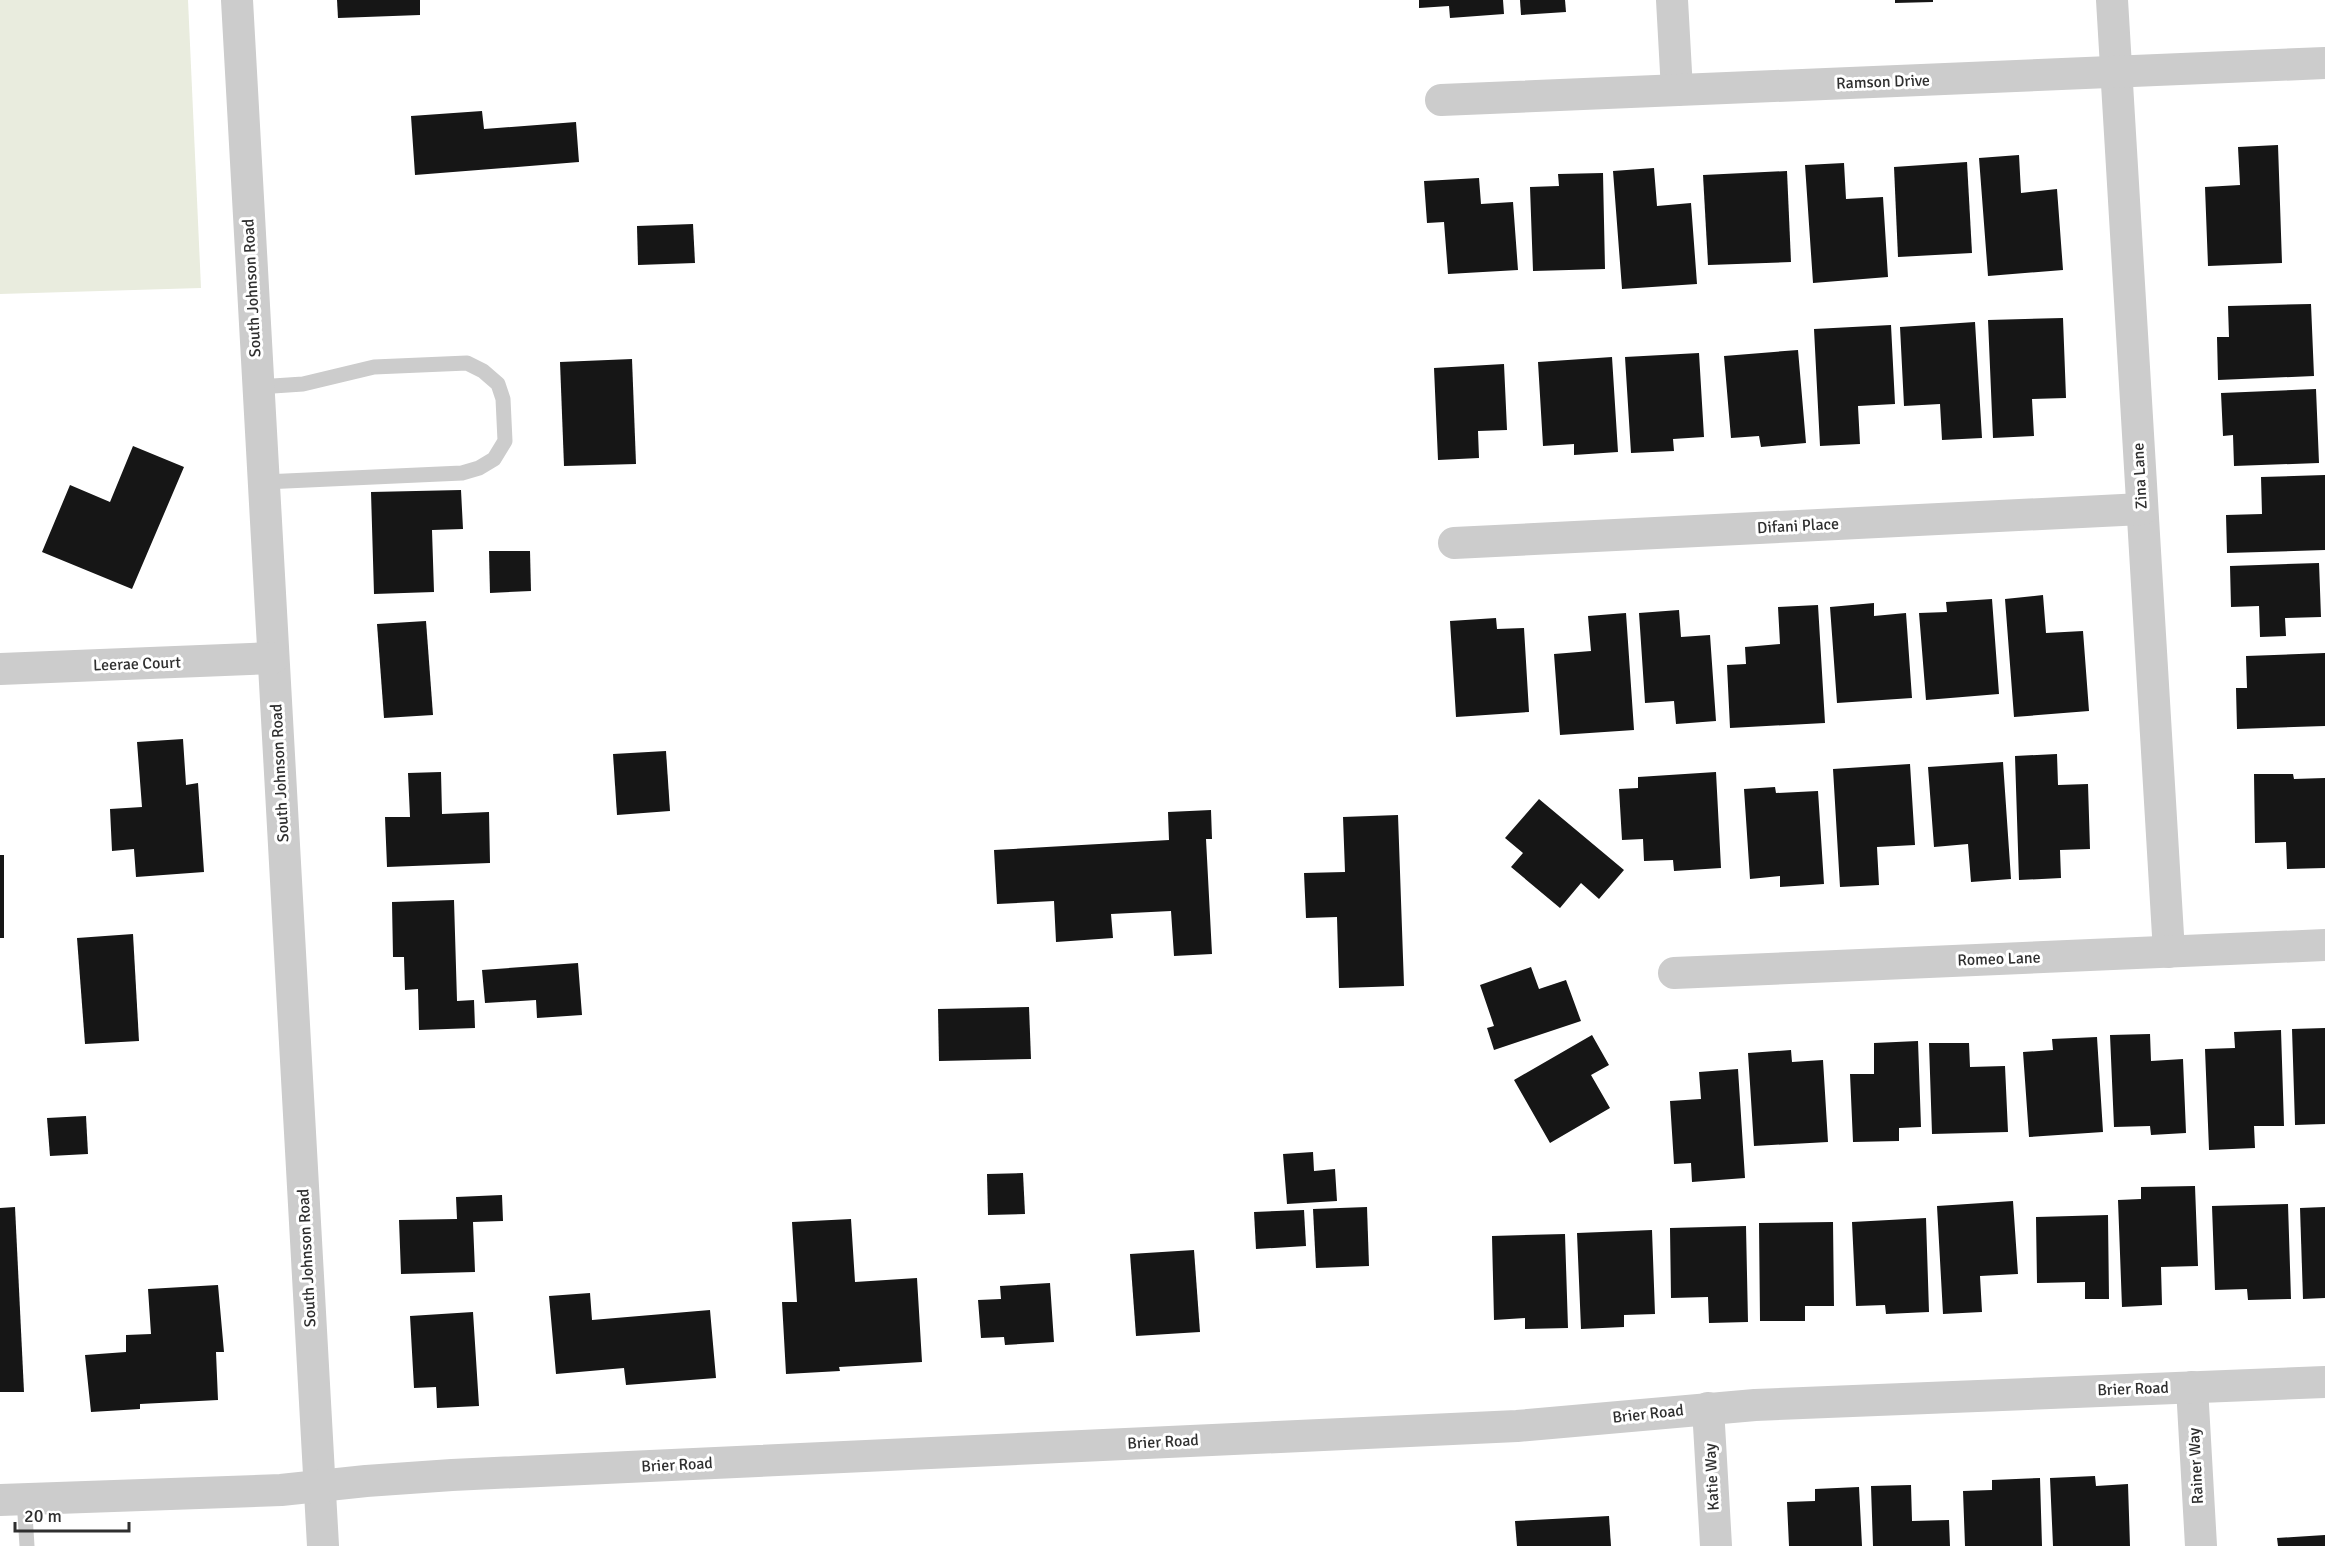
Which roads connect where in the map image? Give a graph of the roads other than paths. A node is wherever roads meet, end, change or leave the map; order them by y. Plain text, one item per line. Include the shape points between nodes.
1 (237, 0) edge
2 (1672, 0) edge
3 (2112, 0) edge
4 (2325, 63) edge
5 (2116, 72) junction
6 (1677, 90) junction
7 (1441, 100) dead end
8 (258, 387) junction
9 (264, 482) junction
10 (2142, 508) junction
11 (1454, 543) dead end
12 (273, 658) junction
13 (0, 669) edge
14 (2325, 945) edge
15 (2169, 952) junction
16 (1674, 973) dead end
17 (2325, 1382) edge
18 (2192, 1387) junction
19 (1708, 1408) junction
20 (319, 1486) junction
21 (12, 1500) edge
22 (27, 1546) edge
23 (323, 1546) edge
24 (1716, 1546) edge
25 (2201, 1546) edge

1 - 8 street, South Johnson Road
2 - 6 street
3 - 5 street, Zina Lane
4 - 5 street, Ramson Drive
5 - 6 street, Ramson Drive
5 - 10 street, Zina Lane
6 - 7 street, Ramson Drive
8 - 9 street, South Johnson Road
8 - 9 lane via 303,384 374,367 467,363 498,384 503,399 505,441 494,459 479,468 462,473
9 - 12 street, South Johnson Road
10 - 11 street, Difani Place
10 - 15 street, Zina Lane
12 - 13 street, Leerae Court
12 - 20 street, South Johnson Road
14 - 15 street, Romeo Lane
15 - 16 street, Romeo Lane
17 - 18 street, Brier Road
18 - 19 street, Brier Road
18 - 25 street, Rainer Way
19 - 20 street, Brier Road via 1517,1426 452,1475
19 - 24 street, Katie Way
20 - 21 street, Brier Road
20 - 23 street, South Johnson Road
21 - 22 lane

